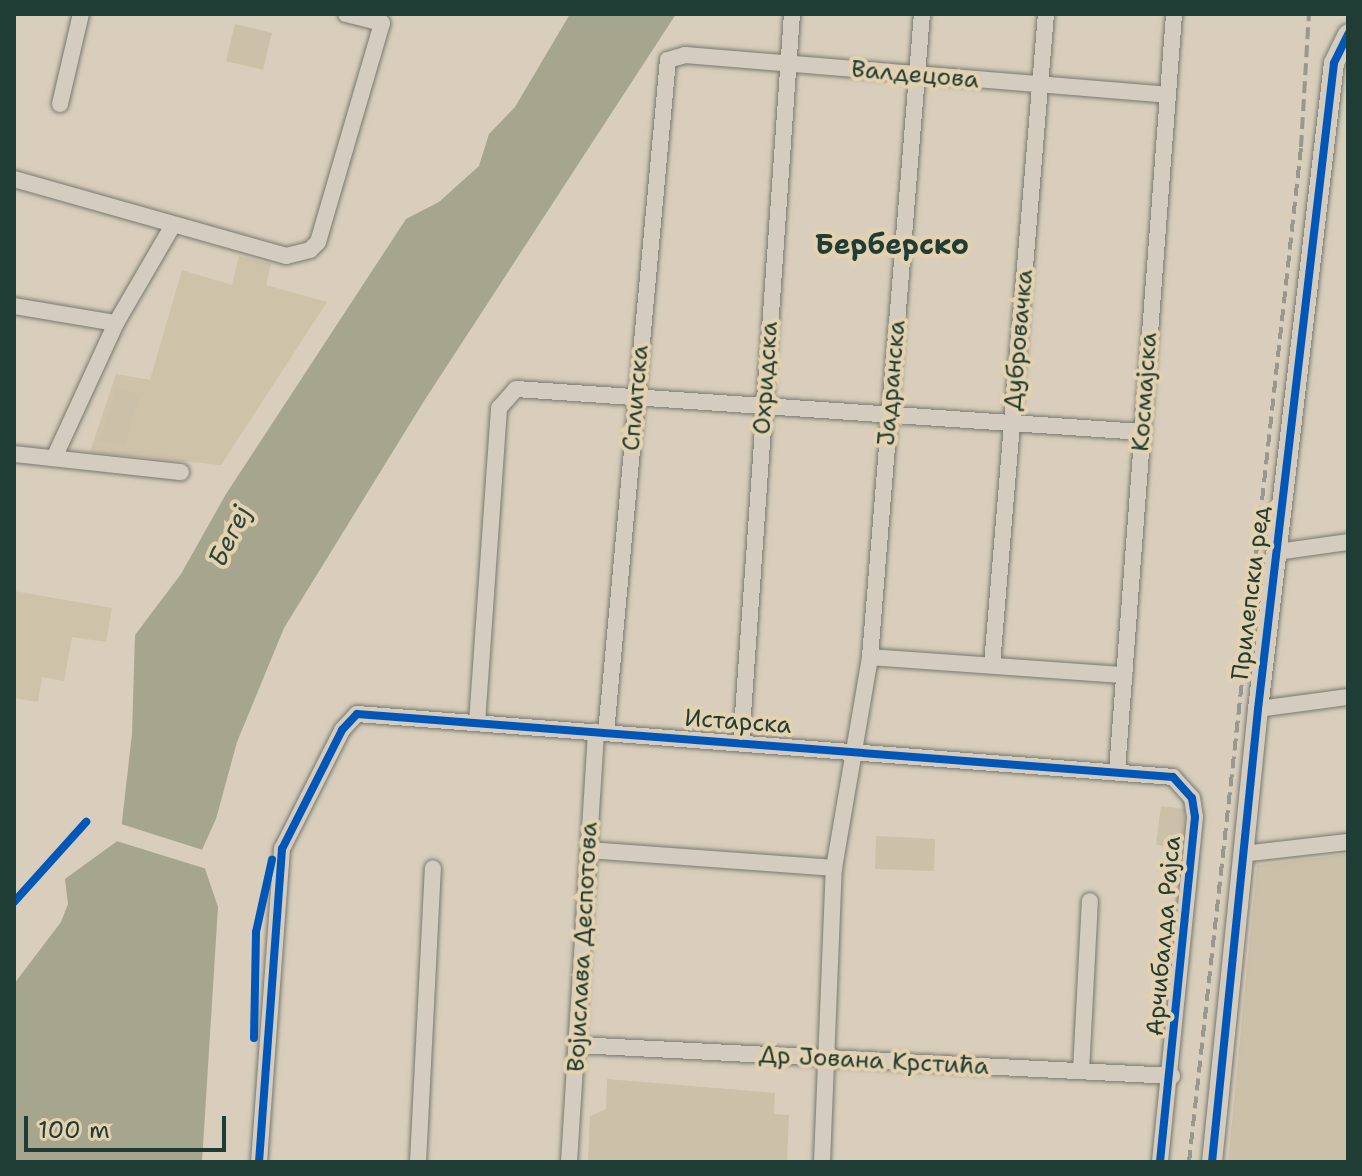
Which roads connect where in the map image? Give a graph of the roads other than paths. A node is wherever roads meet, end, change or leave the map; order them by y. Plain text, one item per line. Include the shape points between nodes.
1 (81, 14) edge
2 (346, 14) edge
3 (792, 14) edge
4 (922, 14) edge
5 (1046, 14) edge
6 (1174, 14) edge
7 (385, 19) edge
8 (1348, 34) edge
9 (666, 63) joint
10 (788, 64) junction
11 (917, 76) junction
12 (1040, 85) junction
13 (1167, 95) junction
14 (60, 104) dead end
15 (14, 179) edge
16 (173, 225) junction
17 (14, 306) edge
18 (116, 323) junction
19 (636, 396) junction
20 (764, 405) junction
21 (890, 414) junction
22 (1012, 423) junction
23 (1142, 432) junction
24 (14, 454) edge
25 (54, 458) junction
26 (181, 472) dead end
27 (1348, 542) edge
28 (1277, 552) junction
29 (870, 657) junction
30 (992, 665) junction
31 (1124, 675) junction
32 (1348, 697) edge
33 (1258, 709) junction
34 (477, 723) junction
35 (601, 732) junction
36 (741, 743) junction
37 (855, 751) junction
38 (1117, 771) junction
39 (1348, 842) edge
40 (589, 850) junction
41 (1242, 854) junction
42 (433, 868) dead end
43 (834, 868) junction
44 (1090, 901) dead end
45 (577, 1045) junction
46 (826, 1058) junction
47 (1081, 1071) junction
48 (1172, 1076) junction
49 (259, 1162) edge
50 (418, 1162) edge
51 (569, 1162) edge
52 (822, 1162) edge
53 (1160, 1162) edge
54 (1212, 1162) edge

1 - 14 street
2 - 7 street
3 - 10 street, Охридска
4 - 11 street, Јадранска
5 - 12 street, Дубровачка
6 - 13 street, Космајска
7 - 16 street via 318,242 286,256
8 - 28 street, Прилепски ред via 1334,63
9 - 10 street, Валдецова via 685,55
9 - 19 street, Сплитска
10 - 11 street, Валдецова
10 - 20 street, Охридска
11 - 12 street, Валдецова
11 - 21 street, Јадранска
12 - 13 street, Валдецова
12 - 22 street, Дубровачка
13 - 23 street, Космајска
15 - 16 street
16 - 18 street
17 - 18 street
18 - 25 street
19 - 20 street
19 - 34 street via 521,388 499,408
19 - 35 street, Сплитска
20 - 21 street
20 - 36 street, Охридска
21 - 22 street
21 - 29 street, Јадранска
22 - 23 street
22 - 30 street, Дубровачка
23 - 31 street, Космајска
24 - 25 street
25 - 26 street
27 - 28 street
28 - 33 street, Прилепски ред
29 - 30 street
29 - 37 street, Јадранска
30 - 31 street
31 - 38 street, Космајска
32 - 33 street
33 - 41 street, Прилепски ред
34 - 35 street, Истарска
34 - 49 street, Истарска via 357,714 342,730 282,849
35 - 36 street, Истарска
35 - 40 street, Војислава Деспотова
36 - 37 street, Истарска
37 - 38 street, Истарска
37 - 43 street, Јадранска
38 - 48 street, Арчибалда Рајса via 1173,777 1194,807
39 - 41 street
40 - 43 street
40 - 45 street, Војислава Деспотова
41 - 54 street, Прилепски ред
42 - 50 street
43 - 46 street, Јадранска
44 - 47 street
45 - 46 street, Др Јована Крстића
45 - 51 street, Војислава Деспотова
46 - 47 street, Др Јована Крстића
46 - 52 street, Јадранска
47 - 48 street, Др Јована Крстића
48 - 53 street, Арчибалда Рајса

